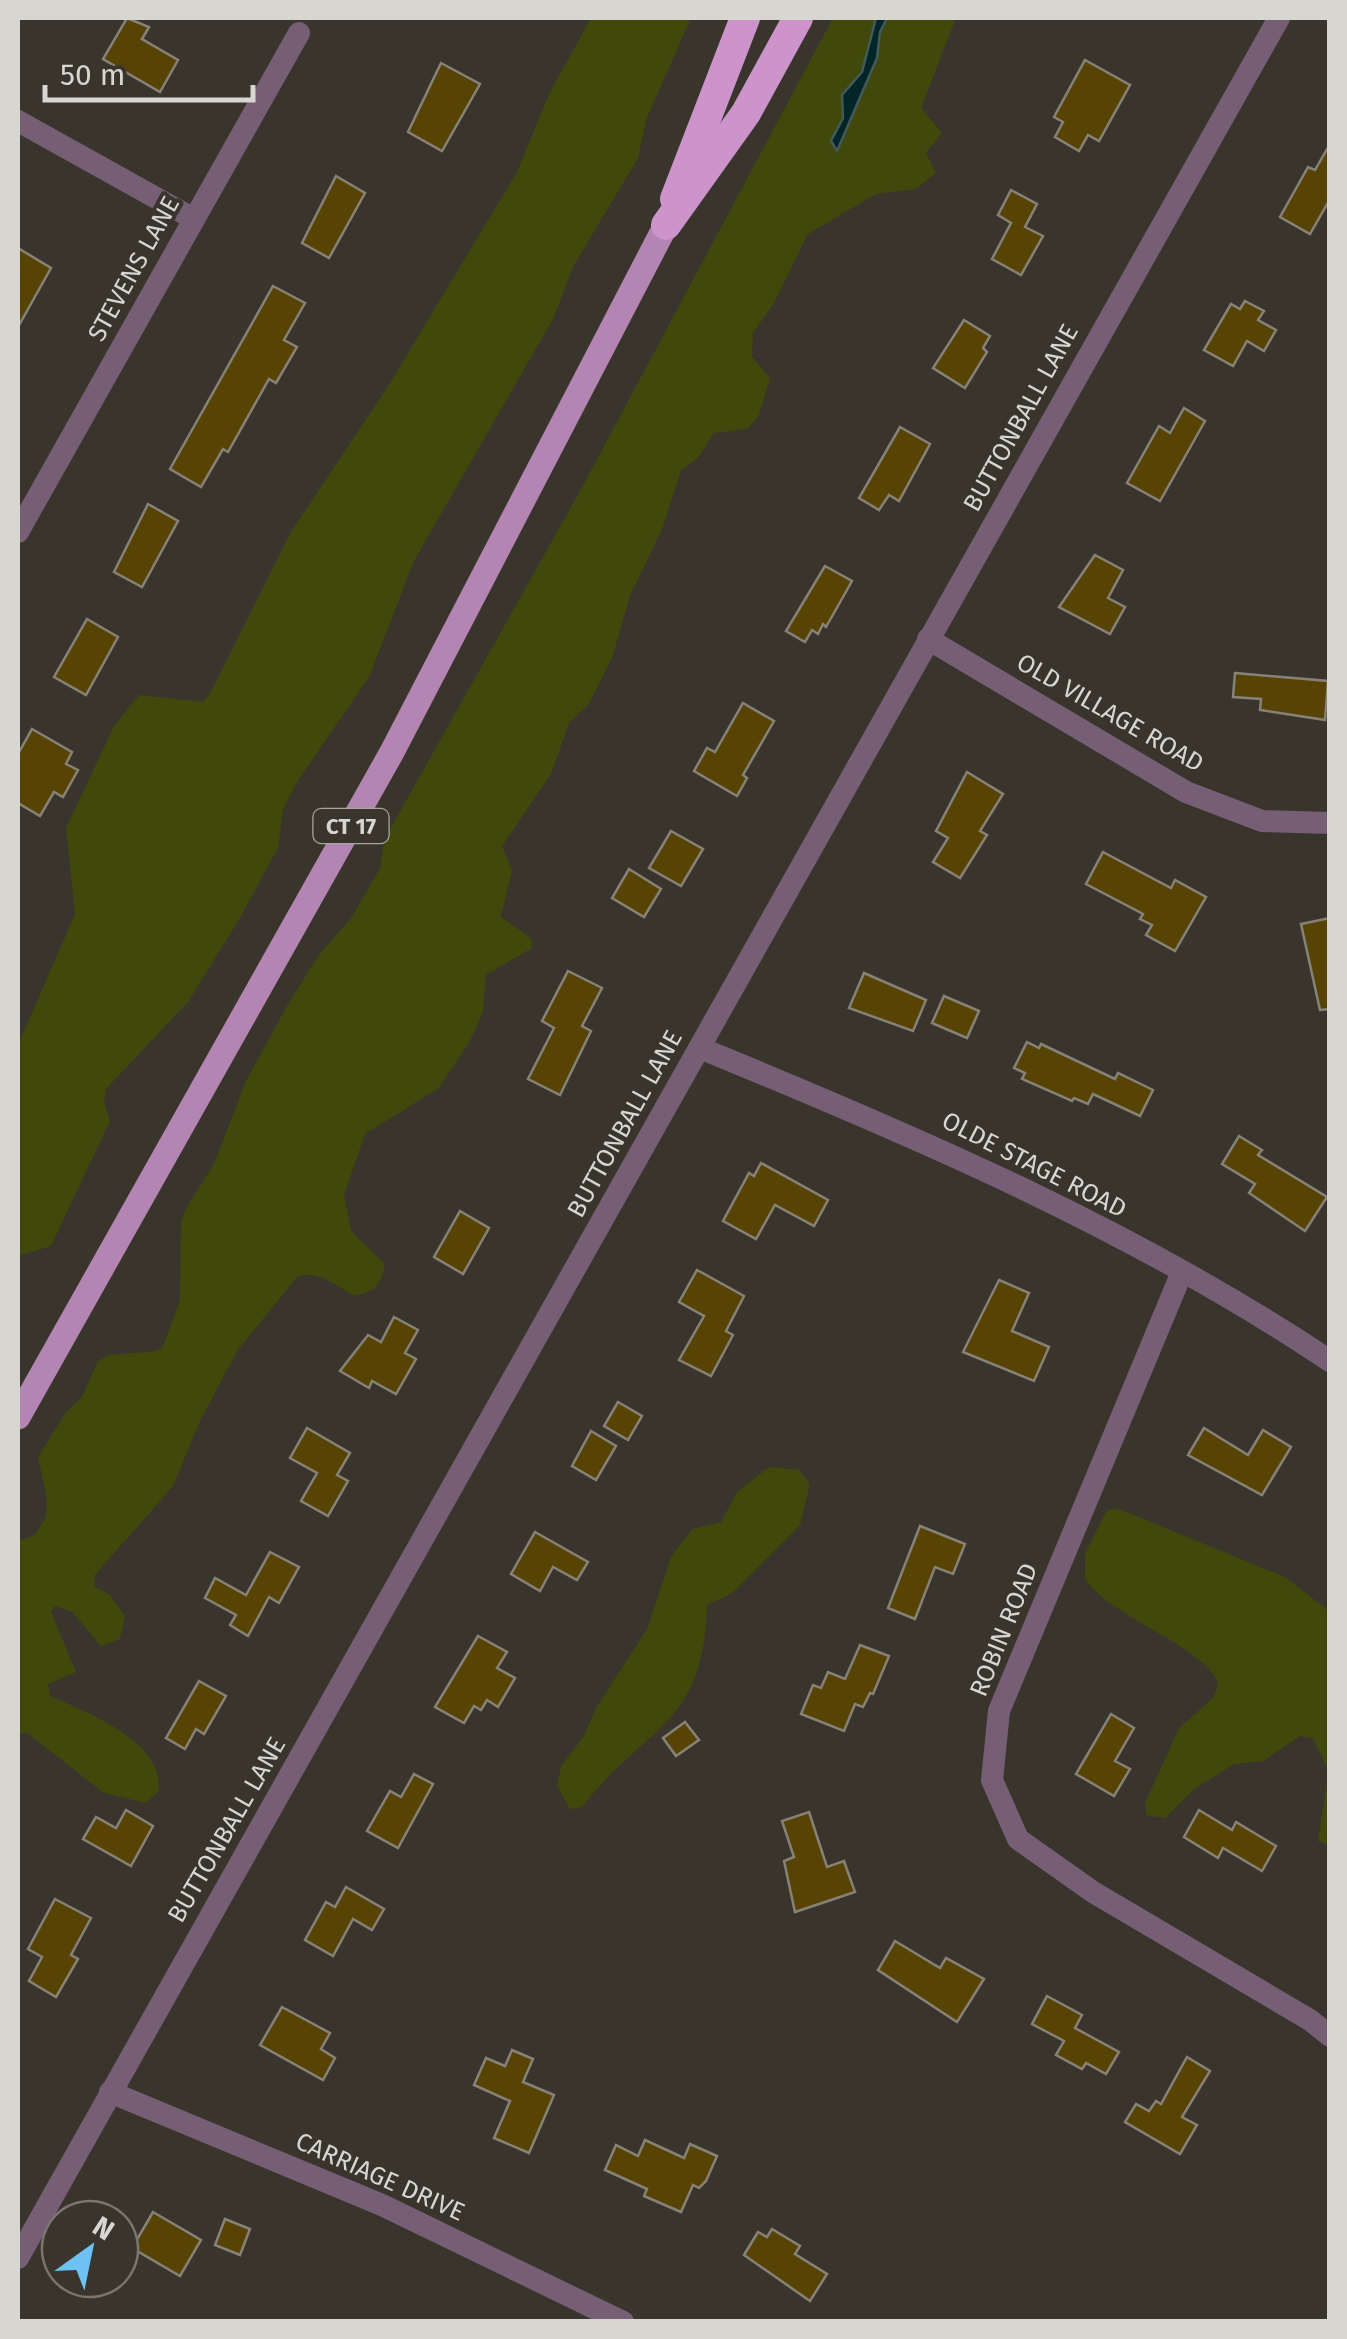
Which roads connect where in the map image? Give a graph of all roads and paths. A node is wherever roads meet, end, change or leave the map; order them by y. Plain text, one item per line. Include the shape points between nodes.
1 (745, 18) edge
2 (798, 18) edge
3 (1280, 18) edge
4 (299, 33) dead end
5 (18, 121) edge
6 (194, 219) junction
7 (666, 225) junction
8 (18, 532) edge
9 (928, 639) junction
10 (1330, 822) edge
11 (700, 1048) junction
12 (1182, 1272) junction
13 (1330, 1362) edge
14 (18, 1417) edge
15 (1330, 2036) edge
16 (110, 2092) junction
17 (18, 2258) edge
18 (622, 2322) edge

1 - 7 highway, CT 17
2 - 7 highway, CT 17 via 746,113
3 - 9 street, BUTTONBALL LANE
4 - 6 street, STEVENS LANE
5 - 6 street
6 - 8 street, STEVENS LANE
7 - 14 main road, CT 17 via 421,700
9 - 10 street, OLD VILLAGE ROAD via 1186,792 1262,822
9 - 11 street, BUTTONBALL LANE
11 - 12 street, OLDE STAGE ROAD via 958,1154
11 - 16 street, BUTTONBALL LANE
12 - 13 street, OLDE STAGE ROAD
12 - 15 street, ROBIN ROAD via 999,1711 992,1780 1018,1839
16 - 17 street, BUTTONBALL LANE
16 - 18 street, CARRIAGE DRIVE via 382,2205

